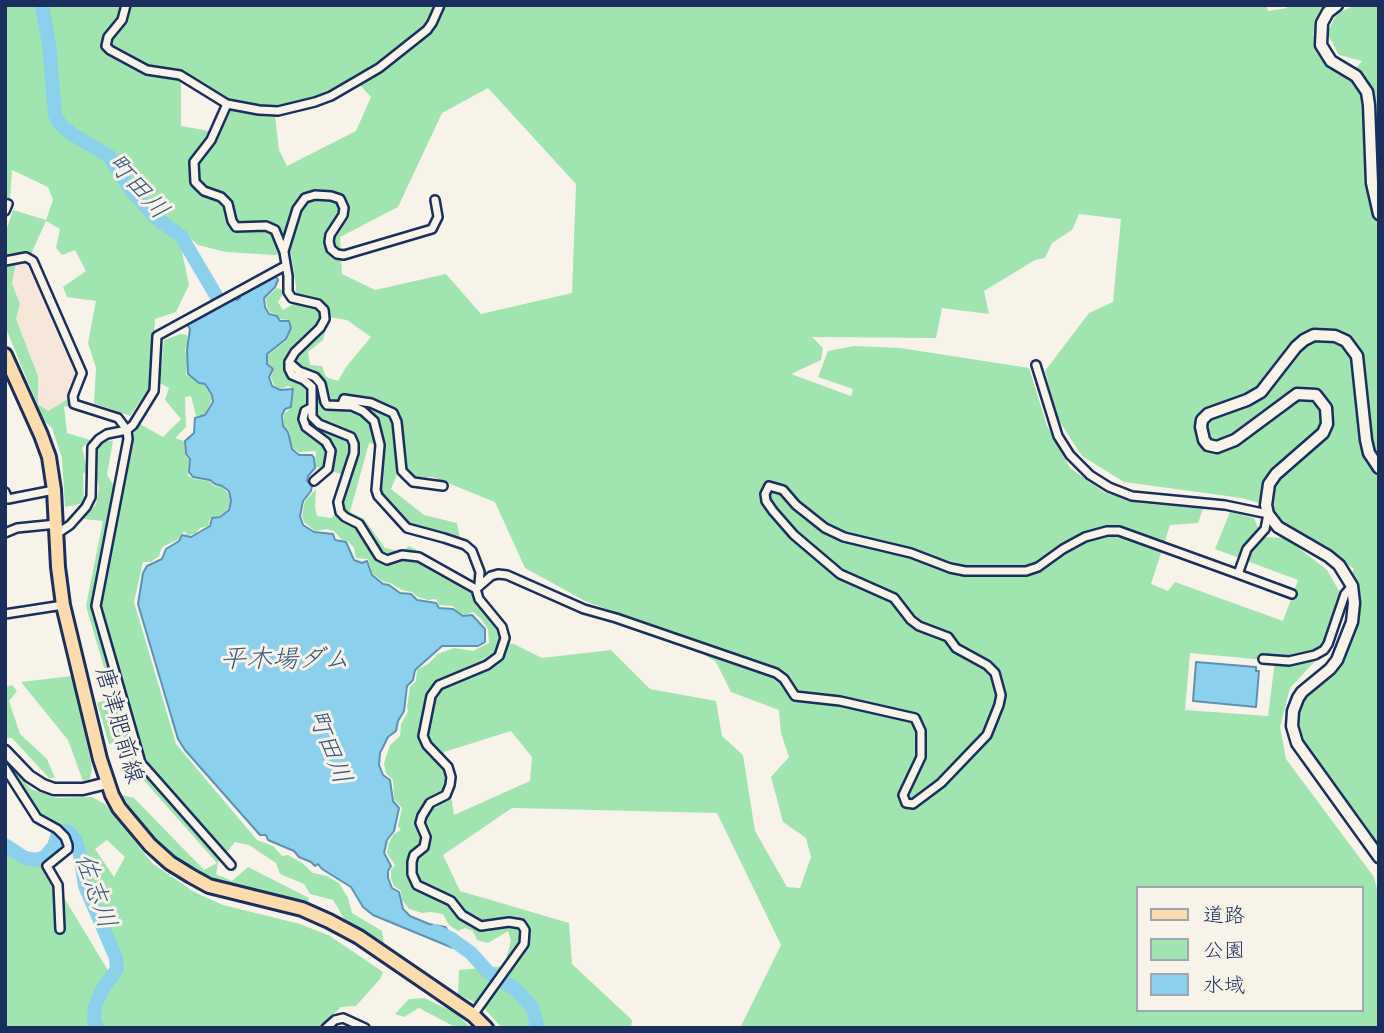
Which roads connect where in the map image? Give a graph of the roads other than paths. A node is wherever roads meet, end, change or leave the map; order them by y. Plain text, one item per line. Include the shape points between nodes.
1 (126, 5) edge
2 (440, 5) edge
3 (1337, 5) edge
4 (227, 104) junction
5 (435, 200) dead end
6 (1379, 215) edge
7 (284, 252) junction
8 (5, 261) edge
9 (285, 266) junction
10 (5, 355) edge
11 (289, 362) junction
12 (1036, 365) dead end
13 (342, 404) junction
14 (311, 408) junction
15 (127, 430) junction
16 (1379, 468) edge
17 (314, 481) dead end
18 (443, 486) dead end
19 (54, 490) junction
20 (5, 492) edge
21 (1268, 514) junction
22 (57, 528) junction
23 (5, 533) edge
24 (1238, 574) junction
25 (478, 586) junction
26 (1352, 586) junction
27 (1292, 594) dead end
28 (63, 606) junction
29 (5, 614) edge
30 (1263, 659) dead end
31 (5, 751) edge
32 (5, 768) edge
33 (107, 783) junction
34 (1379, 857) edge
35 (231, 865) dead end
36 (60, 929) dead end
37 (476, 1011) junction
38 (326, 1028) edge
39 (366, 1028) edge
40 (486, 1028) edge

1 - 4 street via 122,20 106,42 110,50 147,70 180,75
2 - 4 street via 426,30 379,68 331,96 278,111
3 - 6 street via 1322,23 1321,45 1331,61 1356,76 1367,92 1372,183
4 - 7 street via 211,140 194,163 195,182 228,204 236,227 275,230
5 - 7 street via 438,217 432,229 344,255 331,249 329,242 343,215 340,199 305,198
7 - 9 street
8 - 15 street via 26,257 33,261 82,373 74,404 118,418
9 - 11 street via 292,298 318,304 325,319
9 - 15 street via 158,335 154,391
10 - 19 main road, 唐津肥前線 via 41,435
11 - 13 street via 315,377 327,405
11 - 14 street via 292,375 312,387
12 - 21 street via 1058,436 1090,475 1132,496
13 - 18 street via 344,399 371,403 393,413 402,471 413,482
13 - 25 street via 352,405 374,421 380,446 378,496 407,528 472,551 480,572
14 - 17 street via 305,411 306,428 326,442 331,452 328,469
14 - 25 street via 320,424 351,437 354,453 338,502 340,512 359,524 379,556 419,557
15 - 22 street via 107,434 93,447 91,497 70,525
15 - 35 street via 96,606 141,763
16 - 21 street via 1366,440 1357,356 1346,341 1314,335 1296,346 1261,392 1208,414 1200,427 1208,445 1223,446 1297,394 1316,395 1322,401 1327,416 1323,433 1269,484
19 - 20 street via 8,499
19 - 22 main road, 唐津肥前線
21 - 24 street
21 - 26 street via 1278,527 1339,565
22 - 23 street via 17,528
22 - 28 main road, 唐津肥前線
24 - 25 street via 1119,531 1085,537 1026,571 965,571 844,537 796,506 783,490 769,486 766,501 773,511 840,574 894,598 919,626 948,637 956,648 995,673 1001,695 987,735 941,783 913,804 904,800 904,790 921,757 921,731 915,718 795,696 776,673 584,609 507,575 491,576
24 - 27 street
25 - 37 street via 479,599 502,627 504,646 487,665 439,685 431,696 423,736 451,777 446,795 430,803 422,816 426,837 414,855 412,874 423,890 450,901 481,926 509,922 521,924 525,930 526,938 514,959
26 - 30 street via 1324,650 1289,661
26 - 34 street via 1352,622 1336,660 1298,698 1292,726 1302,751
28 - 29 street
28 - 33 main road, 唐津肥前線
31 - 33 street via 29,776 54,789
32 - 36 street via 37,818 65,836 68,849 47,866 58,885
33 - 37 main road, 唐津肥前線 via 134,827 170,863 191,876 209,886 302,909 329,921
37 - 40 main road, 唐津肥前線
38 - 39 street via 343,1018

